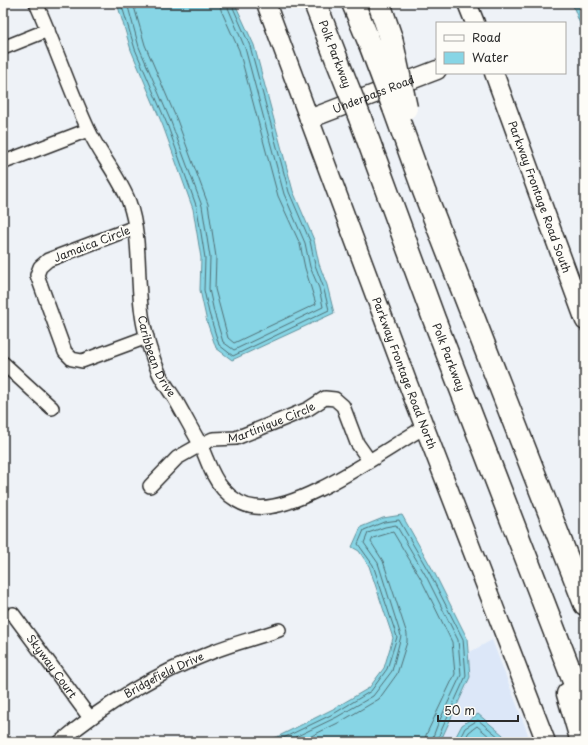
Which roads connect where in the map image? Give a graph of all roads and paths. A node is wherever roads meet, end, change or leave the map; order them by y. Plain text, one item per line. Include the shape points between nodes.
1 (36, 3) edge
2 (266, 3) edge
3 (315, 3) edge
4 (353, 3) edge
5 (379, 3) edge
6 (467, 3) edge
7 (475, 22) edge
8 (48, 30) junction
9 (3, 48) edge
10 (436, 70) edge
11 (494, 74) edge
12 (400, 108) junction
13 (309, 119) junction
14 (88, 130) junction
15 (3, 161) edge
16 (135, 227) junction
17 (585, 321) edge
18 (147, 337) junction
19 (3, 363) edge
20 (52, 408) dead end
21 (425, 427) junction
22 (200, 445) junction
23 (370, 460) junction
24 (150, 486) dead end
25 (543, 600) junction
26 (585, 604) edge
27 (14, 614) dead end
28 (279, 630) dead end
29 (585, 710) edge
30 (90, 718) junction
31 (60, 742) edge
32 (546, 742) edge
33 (582, 742) edge

1 - 8 street, Caribbean Drive
2 - 13 main road, Parkway Frontage Road North
3 - 25 highway, Polk Parkway, bridge
4 - 12 highway, bridge
5 - 12 highway, bridge via 390,38
6 - 7 main road
8 - 9 street
8 - 14 street, Caribbean Drive via 67,83
10 - 13 main road, Underpass Road
11 - 17 main road, Parkway Frontage Road South
12 - 26 highway via 424,191
13 - 21 main road, Parkway Frontage Road North
14 - 15 street
14 - 16 street, Caribbean Drive via 123,189
16 - 18 street, Caribbean Drive via 140,302
16 - 18 street, Jamaica Circle via 48,260 37,275 65,352 72,359 82,361
18 - 22 street, Caribbean Drive via 160,374
19 - 20 street
21 - 23 street, Caribbean Drive
21 - 32 main road, Parkway Frontage Road North
22 - 23 street, Caribbean Drive via 215,480 232,498 254,507 286,504
22 - 23 street, Martinique Circle via 213,439 236,438 332,398 343,406 357,443
22 - 24 street, Martinique Circle via 177,458
25 - 29 highway, Polk Parkway
25 - 33 highway
27 - 30 street, Skyway Court
28 - 30 street, Bridgefield Drive via 212,652 176,668
30 - 31 street, Bridgefield Drive

